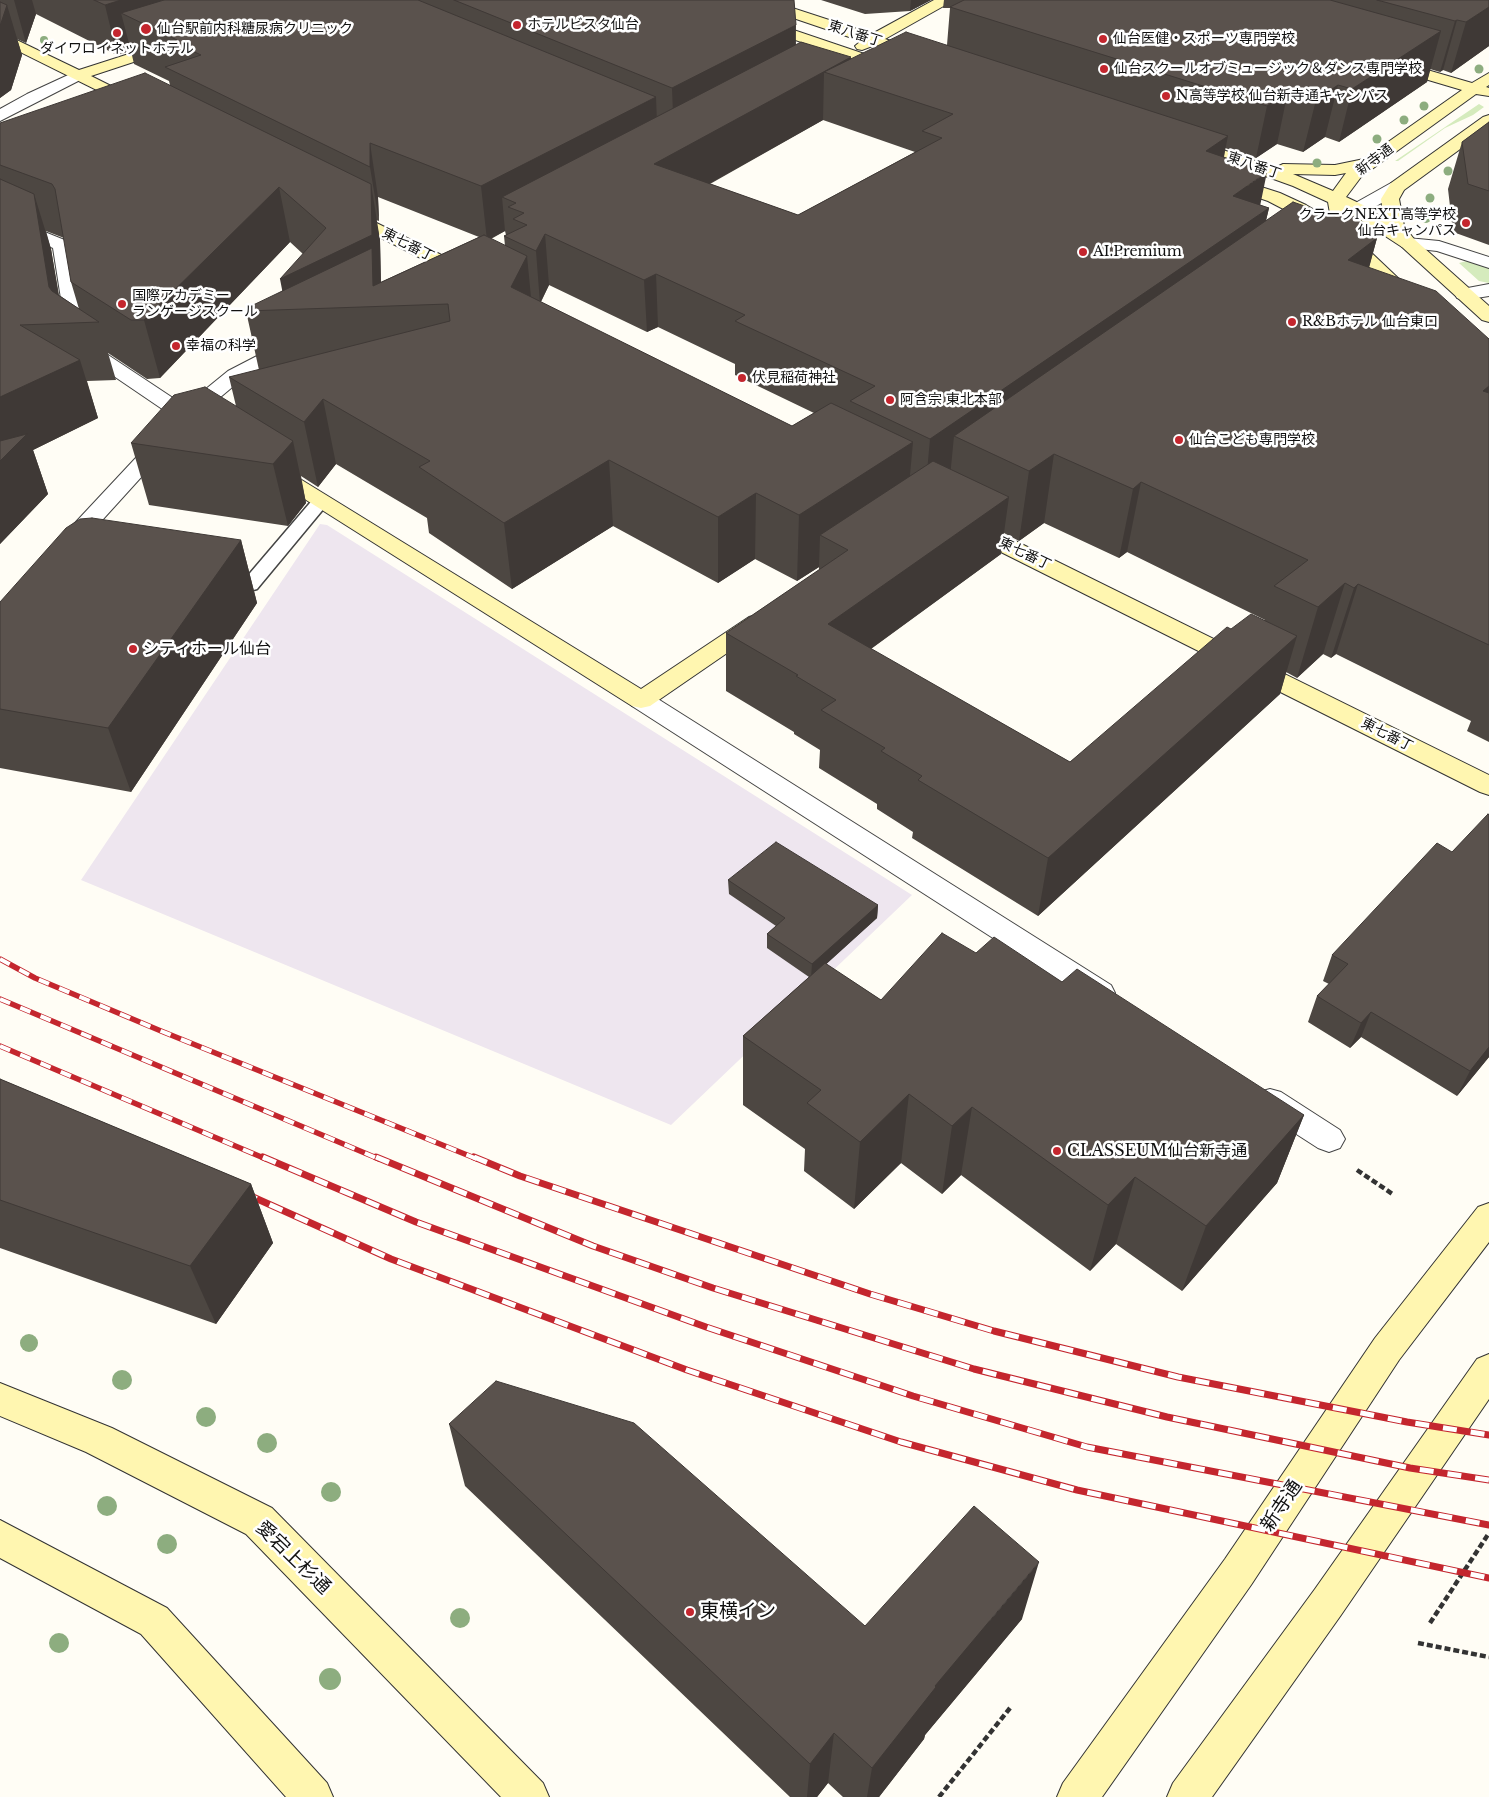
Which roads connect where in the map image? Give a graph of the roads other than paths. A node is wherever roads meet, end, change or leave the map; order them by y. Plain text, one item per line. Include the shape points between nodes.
1 (691, 0) edge
2 (754, 0) edge
3 (944, 0) edge
4 (0, 36) edge
5 (185, 40) edge
6 (873, 40) junction
7 (850, 54) junction
8 (929, 59) edge
9 (1376, 60) edge
10 (830, 66) edge
11 (902, 72) edge
12 (79, 75) junction
13 (1489, 78) edge
14 (1473, 89) junction
15 (1489, 93) edge
16 (155, 115) edge
17 (0, 116) edge
18 (1489, 120) edge
19 (1173, 138) edge
20 (1369, 163) junction
21 (1262, 168) junction
22 (1211, 176) edge
23 (1396, 186) junction
24 (1274, 197) junction
25 (1336, 200) junction
26 (328, 204) edge
27 (1357, 209) junction
28 (0, 219) edge
29 (1334, 222) junction
30 (1300, 242) edge
31 (1408, 243) junction
32 (475, 256) edge
33 (1489, 263) edge
34 (442, 270) junction
35 (486, 284) edge
36 (1489, 290) edge
37 (1464, 294) junction
38 (1419, 306) edge
39 (1489, 316) edge
40 (305, 339) edge
41 (186, 416) junction
42 (206, 429) edge
43 (256, 460) edge
44 (321, 500) junction
45 (950, 517) edge
46 (67, 556) edge
47 (203, 578) edge
48 (771, 612) edge
49 (641, 700) junction
50 (1489, 786) edge
51 (1126, 1009) edge
52 (1248, 1087) edge
53 (1329, 1139) dead end
54 (1489, 1217) edge
55 (1489, 1370) edge
56 (0, 1399) edge
57 (0, 1538) edge
58 (313, 1797) edge
59 (529, 1797) edge
60 (1077, 1797) edge
61 (1187, 1797) edge

1 - 7 street, 東八番丁
2 - 6 street, 東八番丁
3 - 6 street
4 - 12 street
5 - 12 street
6 - 7 street
6 - 8 street, 東八番丁
7 - 10 street
7 - 11 street, 東八番丁
9 - 14 street
12 - 16 street
12 - 17 street
13 - 14 street, 新寺通
14 - 15 street
14 - 20 street, 新寺通
18 - 23 street
19 - 21 street, 東八番丁
20 - 21 street via 1317,171
20 - 25 street, 新寺通 via 1355,173
21 - 25 street, 東八番丁
22 - 24 street, 東八番丁
23 - 25 street
23 - 27 street
23 - 31 street via 1390,199 1391,212 1395,227
24 - 25 street
24 - 29 street, 東八番丁
25 - 27 street, 東八番丁
25 - 29 street
26 - 34 street, 東七番丁
27 - 29 street
27 - 31 street, 東八番丁
28 - 41 street via 61,245 78,343
29 - 30 street
29 - 38 street, 東八番丁 via 1353,246
31 - 33 street, 東八番丁 via 1439,246
31 - 37 street
32 - 34 street
34 - 35 street, 東七番丁
36 - 37 street
37 - 39 street
40 - 41 street via 235,375
41 - 42 street
41 - 46 street
43 - 44 street
44 - 47 lane via 250,585
44 - 49 street
45 - 50 street, 東七番丁
48 - 49 street
49 - 51 street
52 - 53 street
54 - 60 street, 新寺通 via 1387,1349 1238,1572
55 - 61 street via 1328,1602
56 - 59 street, 愛宕上杉通 via 99,1440 259,1521
57 - 58 street via 154,1621

